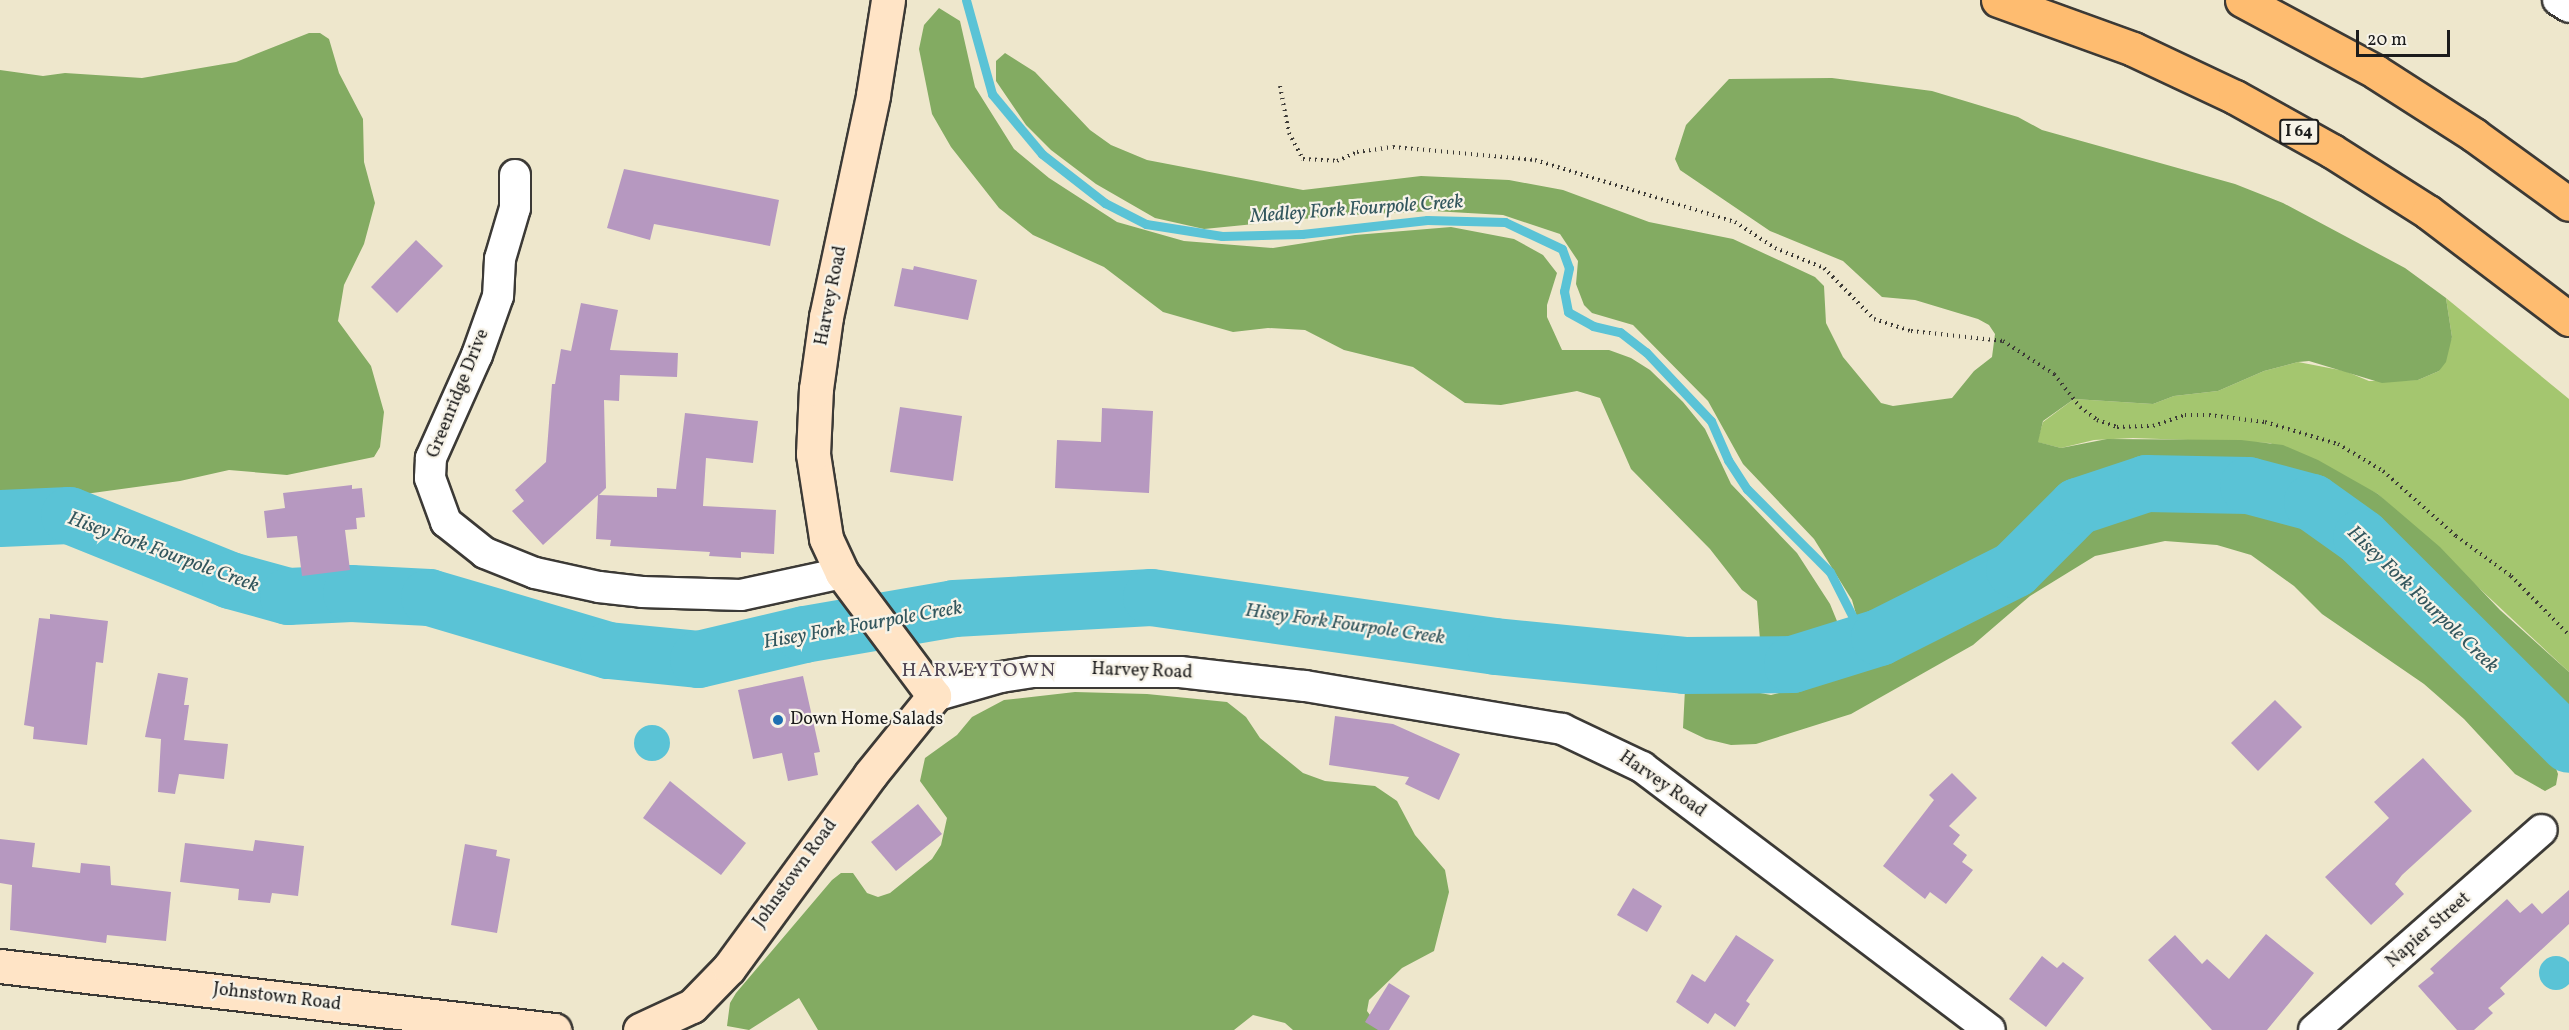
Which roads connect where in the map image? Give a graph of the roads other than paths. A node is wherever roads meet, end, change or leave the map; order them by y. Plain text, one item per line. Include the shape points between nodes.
1 (888, 0) edge
2 (1998, 0) edge
3 (2242, 0) edge
4 (2558, 0) edge
5 (2569, 7) edge
6 (515, 175) dead end
7 (2569, 204) edge
8 (2569, 319) edge
9 (849, 583) junction
10 (934, 696) junction
11 (2542, 830) dead end
12 (0, 966) edge
13 (554, 1030) edge
14 (640, 1030) edge
15 (1990, 1030) edge
16 (2314, 1030) edge

1 - 9 street, Harvey Road via 873,95 826,317 816,389 813,454 817,496 826,538
2 - 8 highway, I 64 via 2133,49 2235,97 2332,151 2428,212
3 - 7 highway via 2376,72 2474,135
4 - 5 street
6 - 9 street, Greenridge Drive via 515,208 500,260 498,296 477,355 431,458 430,478 446,522 464,541 492,557 535,573 599,587 741,595
9 - 10 street, Harvey Road
10 - 14 street, Johnstown Road via 870,775 729,968 692,1006
10 - 15 street, Harvey Road via 1001,676 1032,672 1180,672 1317,688 1562,729 1642,767
11 - 16 street, Napier Street
12 - 13 street, Johnstown Road

